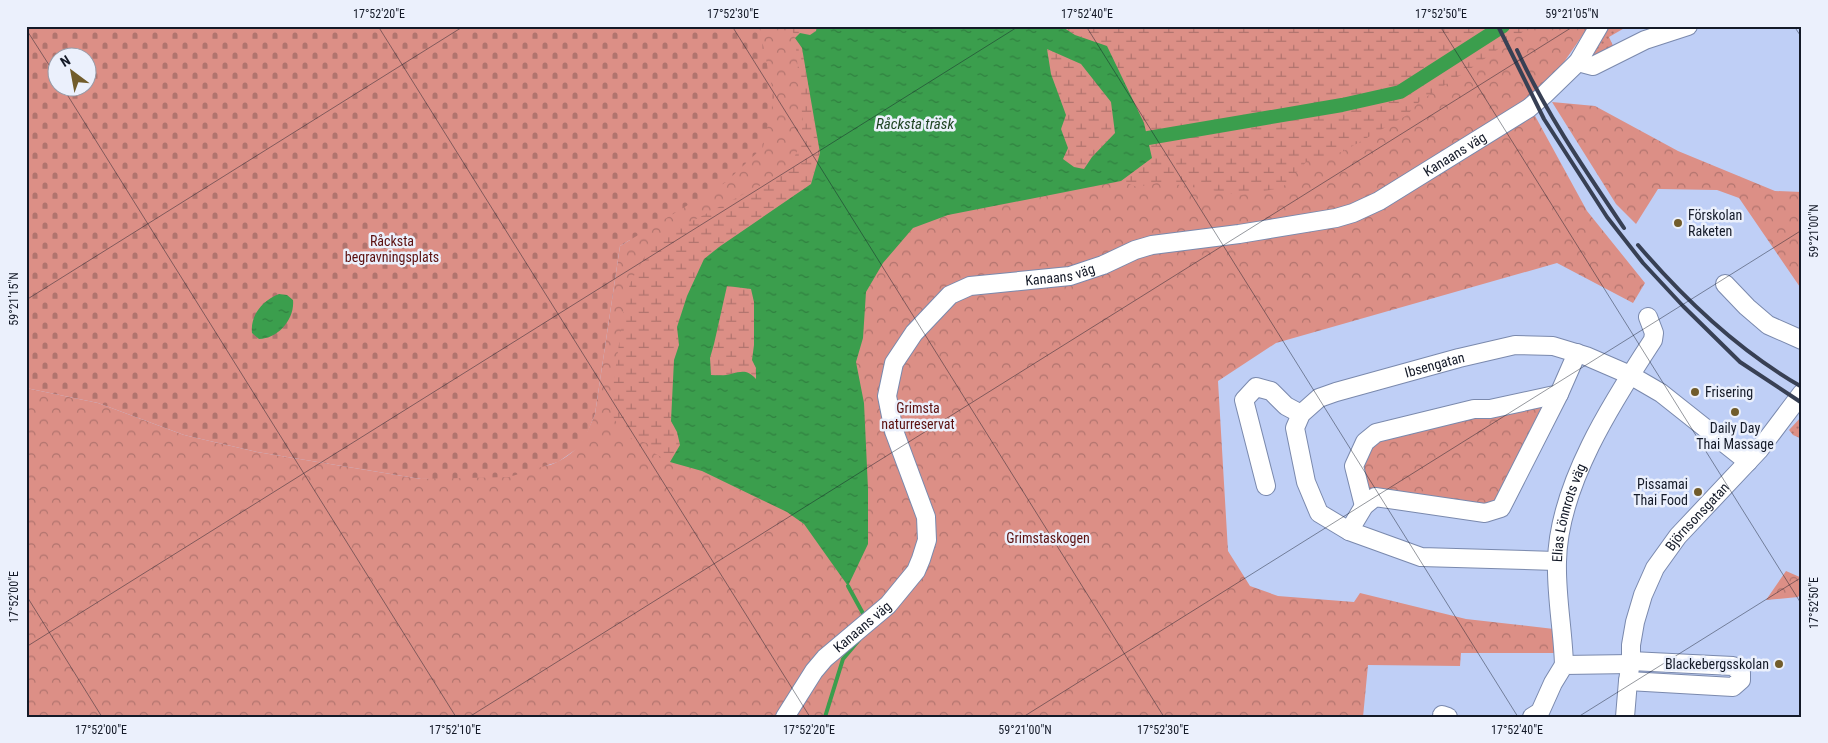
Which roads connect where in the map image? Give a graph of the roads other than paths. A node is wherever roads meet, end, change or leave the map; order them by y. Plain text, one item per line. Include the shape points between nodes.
1 (1598, 26) edge
2 (1688, 26) edge
3 (1578, 62) junction
4 (1725, 284) dead end
5 (1648, 317) dead end
6 (1802, 340) edge
7 (1576, 353) junction
8 (1630, 376) junction
9 (1802, 392) edge
10 (1559, 394) junction
11 (1301, 414) junction
12 (1748, 462) junction
13 (1266, 486) dead end
14 (1364, 506) junction
15 (1349, 531) junction
16 (1556, 561) junction
17 (1564, 664) junction
18 (1630, 669) junction
19 (785, 717) edge
20 (1532, 717) edge
21 (1625, 717) edge

1 - 3 street, Kanaans väg
2 - 3 street via 1645,40 1593,66
3 - 19 street, Kanaans väg via 1529,108 1353,214 1152,245 1070,276 970,286 950,295 914,333 894,363 887,396 894,431 926,517 927,540 916,571 888,605 825,658
4 - 6 street via 1746,308 1768,325
5 - 8 street via 1653,340
7 - 8 street, Ibsengatan
7 - 10 street
7 - 11 street, Ibsengatan via 1553,346 1515,345 1336,392 1319,398
8 - 12 street, Ibsengatan via 1661,393
8 - 16 street, Elias Lönnrots väg via 1603,421 1573,483 1560,530
9 - 12 street, Björnsonsgatan
10 - 14 street via 1490,409 1474,409 1376,434 1366,442 1354,466
10 - 14 street via 1501,508 1485,513 1375,497
11 - 13 street via 1286,406 1271,391 1256,387 1244,400
11 - 15 street via 1295,428 1306,482 1319,513
12 - 18 street, Björnsonsgatan via 1678,536 1655,568 1642,595 1635,622
14 - 15 street
15 - 16 street via 1421,557
16 - 17 street, Elias Lönnrots väg
17 - 18 street
17 - 20 street via 1540,712
18 - 18 street via 1733,687 1741,680 1741,673 1733,666
18 - 21 street, Björnsonsgatan

